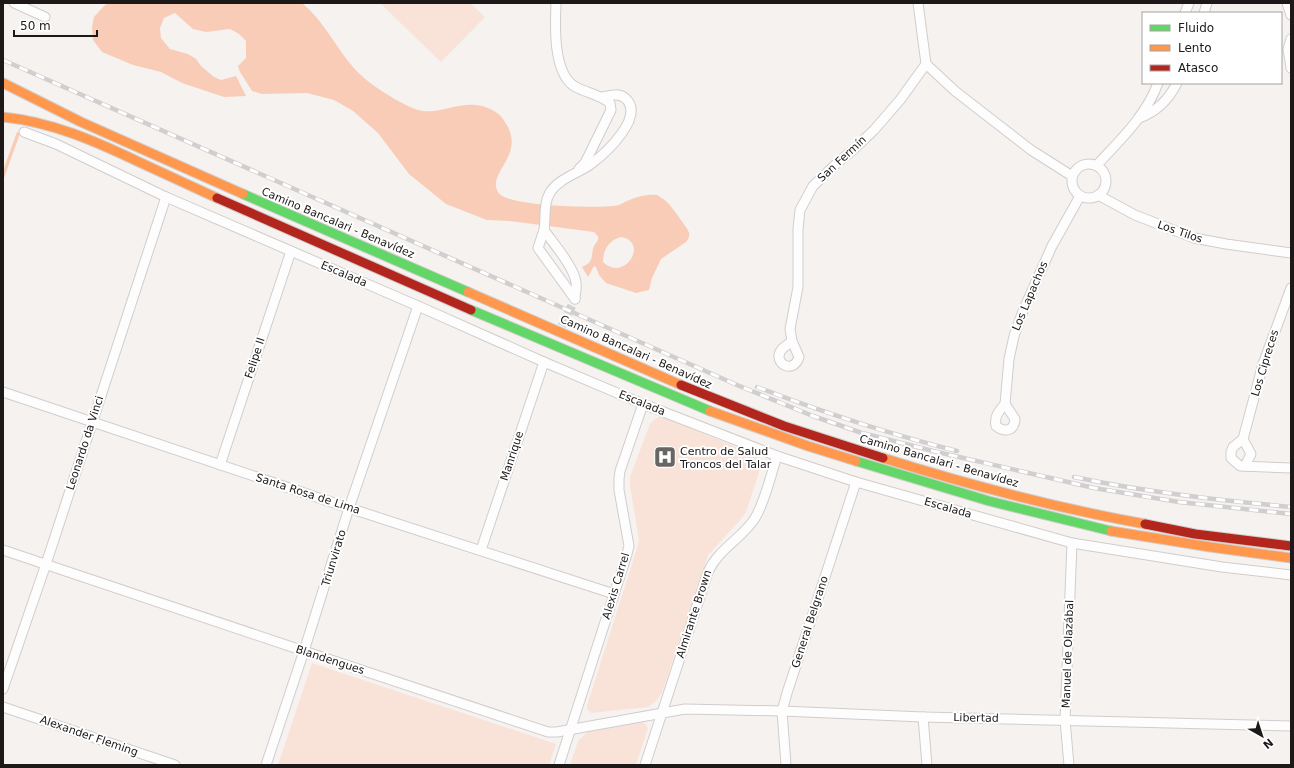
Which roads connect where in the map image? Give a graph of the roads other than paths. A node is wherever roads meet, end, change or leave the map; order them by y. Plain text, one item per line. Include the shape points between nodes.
1 (14, 3) edge
2 (556, 3) edge
3 (918, 3) edge
4 (1287, 3) edge
5 (1291, 15) edge
6 (45, 17) dead end
7 (1291, 38) edge
8 (926, 64) junction
9 (1291, 68) edge
10 (3, 83) edge
11 (1158, 84) edge
12 (1177, 84) edge
13 (602, 97) junction
14 (3, 117) edge
15 (1139, 118) junction
16 (24, 132) dead end
17 (599, 135) junction
18 (612, 143) junction
19 (1097, 165) junction
20 (576, 173) junction
21 (1072, 176) junction
22 (1098, 195) junction
23 (1080, 196) junction
24 (166, 197) junction
25 (544, 230) junction
26 (291, 251) junction
27 (1291, 253) edge
28 (1291, 288) edge
29 (418, 306) junction
30 (792, 341) dead end
31 (544, 362) junction
32 (3, 392) edge
33 (643, 404) junction
34 (1005, 404) dead end
35 (92, 422) junction
36 (1243, 439) junction
37 (777, 456) junction
38 (220, 465) junction
39 (1246, 466) junction
40 (1291, 468) edge
41 (856, 482) junction
42 (349, 508) junction
43 (1072, 544) junction
44 (1291, 546) edge
45 (3, 550) edge
46 (481, 550) junction
47 (1291, 558) edge
48 (46, 564) junction
49 (1291, 575) edge
50 (614, 594) junction
51 (304, 651) junction
52 (3, 689) edge
53 (3, 707) edge
54 (782, 711) junction
55 (662, 713) junction
56 (923, 717) junction
57 (1065, 720) junction
58 (1291, 726) edge
59 (571, 730) junction
60 (175, 765) edge
61 (266, 765) edge
62 (559, 765) edge
63 (645, 765) edge
64 (786, 765) edge
65 (927, 765) edge
66 (1069, 765) edge

1 - 6 street
2 - 13 street via 556,35 561,69 572,84
3 - 8 street
4 - 5 street
7 - 9 street via 1288,49
8 - 21 street via 954,91 1031,150
8 - 30 street, San Fermín via 874,130 813,186 800,210 798,287 790,329
10 - 44 main road, Camino Bancalari - Benavídez via 81,122 218,184 677,384 784,426 937,475 1056,506 1195,534
11 - 15 street
12 - 15 street via 1173,92 1151,114
13 - 17 street via 610,103 611,110
13 - 18 street via 623,96 632,108 631,119
14 - 47 main road, Camino Bancalari - Benavídez via 52,126 97,142 250,213 440,296 725,417 808,446 988,501 1106,530
15 - 19 street
16 - 24 street, Escalada via 56,144
17 - 18 street
17 - 20 street
18 - 20 street via 591,164
19 - 21 street via 1082,165
19 - 22 street via 1105,174 1106,180 1106,186
20 - 25 street via 550,192 546,201
21 - 23 street via 1073,188
22 - 23 street via 1089,198
22 - 27 street, Los Tilos via 1135,215 1194,238
23 - 34 street, Los Lapachos via 1052,246 1014,336
24 - 26 street, Escalada
24 - 35 street, Leonardo da Vinci
25 - 25 street via 538,248 575,299 576,283 573,273
26 - 29 street, Escalada
26 - 38 street, Felipe II
28 - 36 street, Los Cipreces via 1263,364
29 - 31 street, Escalada
29 - 42 street, Triunvirato
31 - 33 street, Escalada
31 - 46 street, Manrique
32 - 35 street, Santa Rosa de Lima
33 - 37 street, Escalada
33 - 50 street, Alexis Carrel via 620,471 619,490 629,546
35 - 38 street, Santa Rosa de Lima
35 - 48 street, Leonardo da Vinci
36 - 39 street via 1251,454
36 - 39 street, Los Cipreces via 1233,447 1231,458 1240,466
37 - 41 street, Escalada
37 - 55 street, Almirante Brown via 755,518 714,560 708,572
38 - 42 street, Santa Rosa de Lima
39 - 40 street
41 - 43 street, Escalada
41 - 54 street, General Belgrano
42 - 46 street, Santa Rosa de Lima
42 - 51 street, Triunvirato
43 - 49 street, Escalada
43 - 57 street, Manuel de Olazábal
45 - 48 street, Blandengues
46 - 50 street, Santa Rosa de Lima
48 - 51 street, Blandengues
48 - 52 street, Leonardo da Vinci
50 - 59 street, Alexis Carrel
51 - 59 street, Blandengues via 548,732
51 - 61 street, Triunvirato
53 - 60 street, Alexander Fleming
54 - 55 street, Libertad via 685,709
54 - 56 street, Libertad
54 - 64 street, General Belgrano
55 - 59 street, Blandengues
55 - 63 street, Almirante Brown
56 - 57 street, Libertad
56 - 65 street
57 - 58 street, Libertad
57 - 66 street, Manuel de Olazábal
59 - 62 street, Alexis Carrel

